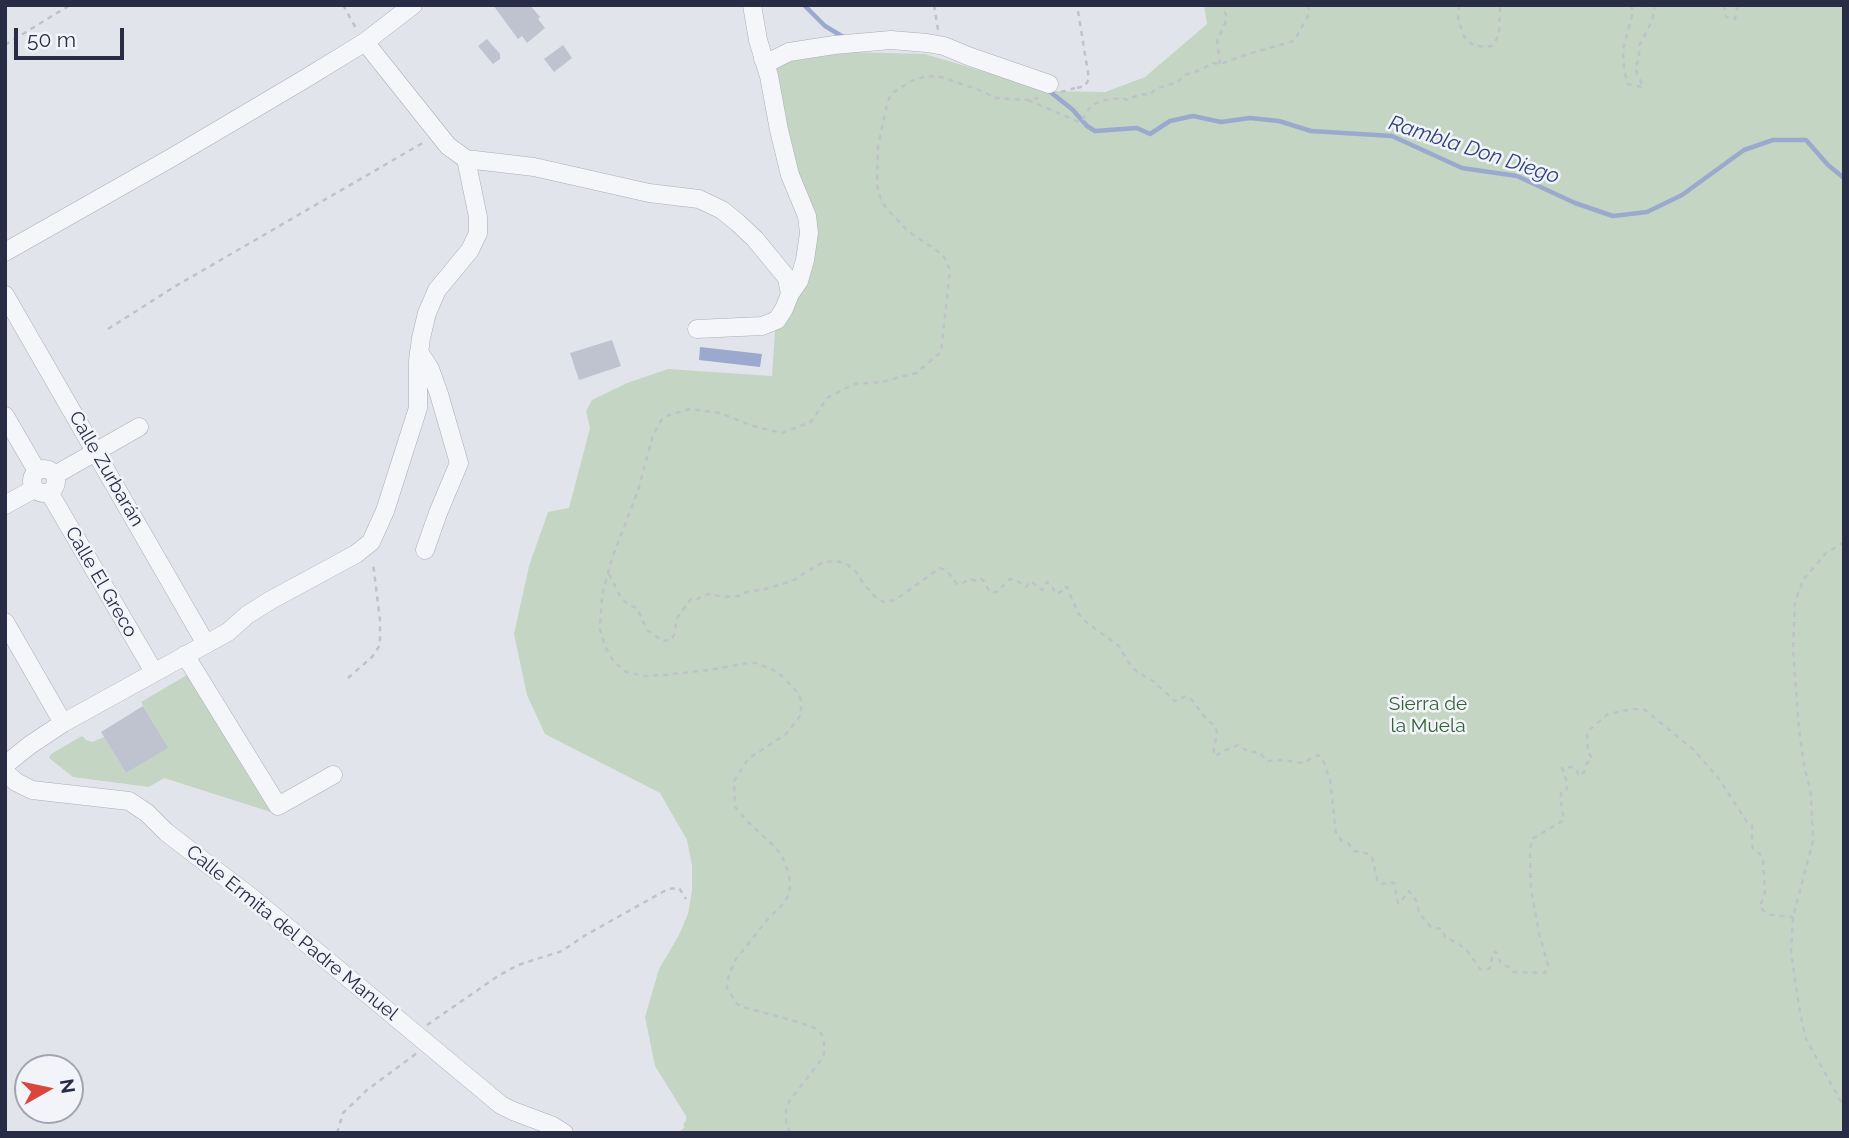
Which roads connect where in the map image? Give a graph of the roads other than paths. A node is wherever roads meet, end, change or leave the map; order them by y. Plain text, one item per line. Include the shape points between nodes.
1 (413, 5) edge
2 (751, 5) edge
3 (365, 42) junction
4 (763, 59) junction
5 (1049, 84) road end
6 (466, 159) junction
7 (5, 252) edge
8 (790, 294) junction
9 (5, 295) edge
10 (697, 329) dead end
11 (419, 352) junction
12 (5, 416) edge
13 (139, 427) dead end
14 (96, 451) junction
15 (43, 482) junction
16 (5, 505) edge
17 (425, 550) dead end
18 (5, 622) edge
19 (206, 644) junction
20 (185, 655) junction
21 (154, 672) junction
22 (63, 723) junction
23 (5, 765) edge
24 (5, 772) edge
25 (333, 775) dead end
26 (564, 1133) edge

1 - 3 street
2 - 4 street
3 - 6 street via 448,146
3 - 7 street
4 - 5 street via 891,40 944,46
4 - 8 street via 790,175 809,233 799,281
6 - 8 street via 534,167 649,193 699,199 722,210 755,239 787,278
6 - 11 street via 478,233 437,290
8 - 10 street via 777,320 762,326
9 - 14 street, Calle Zurbarán
11 - 17 street via 430,369 459,463
11 - 19 street via 418,408 371,542
12 - 15 street, Calle El Greco
13 - 14 street
14 - 15 street
14 - 19 street, Calle Zurbarán
15 - 16 street
15 - 21 street, Calle El Greco
18 - 22 street
19 - 20 street
20 - 21 street
20 - 25 street via 278,806
21 - 22 street
22 - 23 street
24 - 26 street, Calle Ermita del Padre Manuel via 32,790 129,801 501,1105

